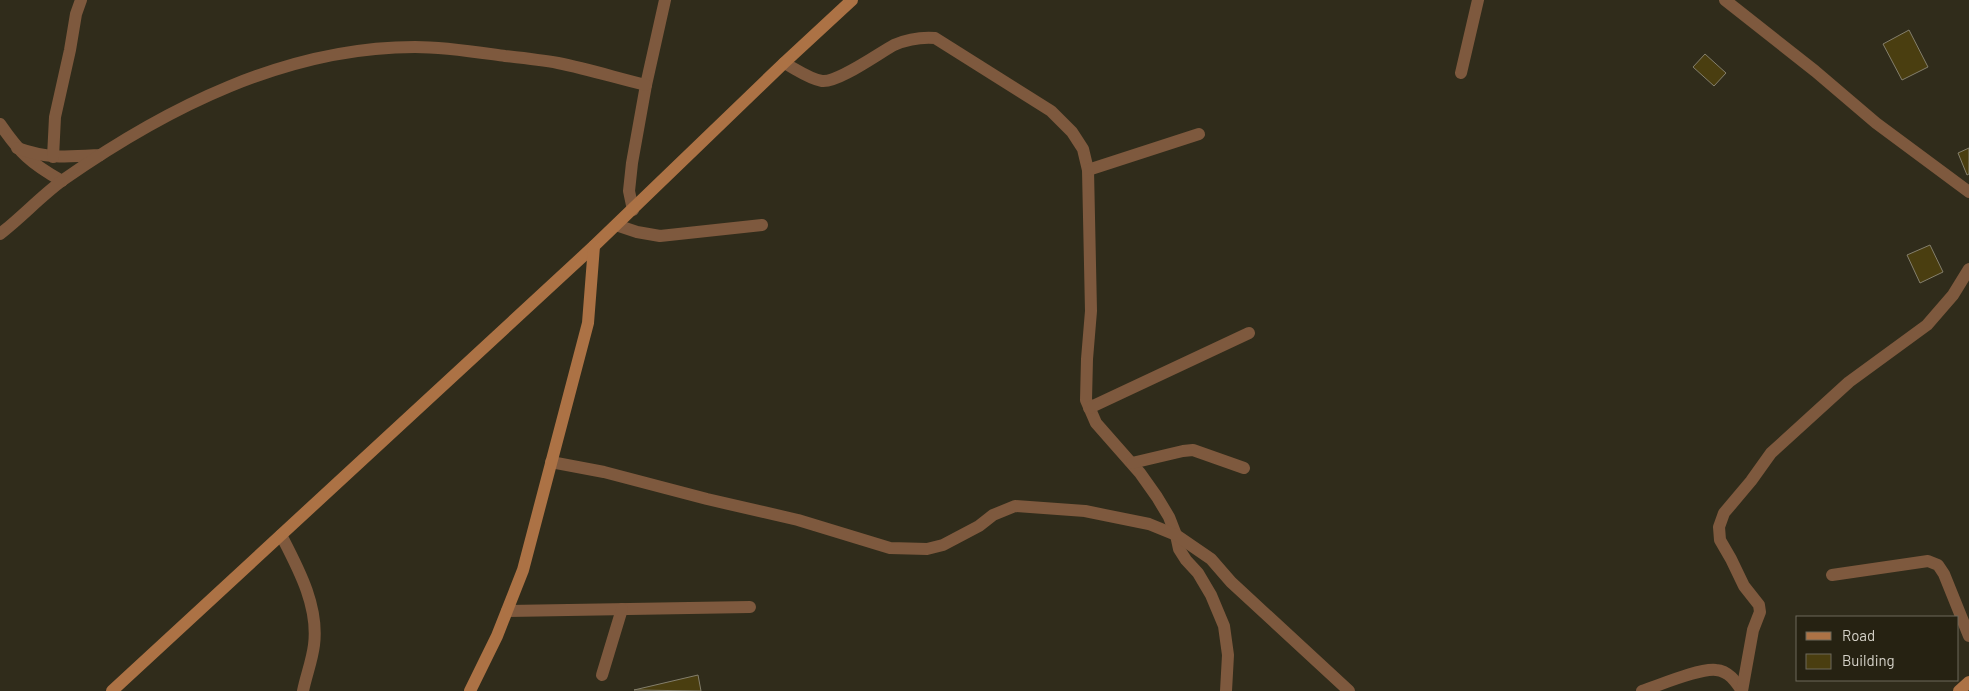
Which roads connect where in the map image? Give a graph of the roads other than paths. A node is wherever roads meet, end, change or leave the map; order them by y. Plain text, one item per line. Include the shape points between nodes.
1 (81, 0) edge
2 (665, 0) edge
3 (852, 0) edge
4 (1478, 0) edge
5 (1732, 2) edge
6 (784, 63) junction
7 (1461, 73) dead end
8 (646, 85) junction
9 (0, 124) edge
10 (1199, 134) dead end
11 (17, 148) junction
12 (102, 155) junction
13 (54, 157) junction
14 (1088, 170) junction
15 (62, 181) junction
16 (1969, 192) edge
17 (633, 210) junction
18 (616, 225) junction
19 (762, 225) dead end
20 (0, 234) edge
21 (594, 246) junction
22 (1969, 269) edge
23 (1249, 333) dead end
24 (1090, 408) junction
25 (551, 462) junction
26 (1132, 463) junction
27 (1244, 468) dead end
28 (282, 535) junction
29 (1176, 535) junction
30 (1832, 575) dead end
31 (750, 607) dead end
32 (622, 609) junction
33 (507, 611) junction
34 (1969, 636) edge
35 (602, 675) dead end
36 (1969, 682) edge
37 (112, 691) edge
38 (303, 691) edge
39 (470, 691) edge
40 (1226, 691) edge
41 (1349, 691) edge
42 (1642, 691) edge
43 (1742, 691) edge
44 (1959, 691) edge

1 - 13 street via 55,117
2 - 8 street
3 - 6 main road
4 - 7 street
5 - 16 street via 1876,123
6 - 14 street via 824,81 846,73 896,45 919,37 935,38 1050,111 1072,132 1083,150
6 - 17 main road
8 - 12 street via 558,63 471,51 416,47 374,49 309,60 259,75 190,103
8 - 17 street via 629,191
9 - 11 street
10 - 14 street
11 - 13 street via 38,156
11 - 15 street via 36,166
12 - 13 street
12 - 15 street
14 - 24 street via 1091,311 1086,400
15 - 20 street
17 - 18 main road
18 - 19 street via 660,236
18 - 21 main road
21 - 25 main road via 588,323
21 - 28 main road
22 - 43 street via 1953,295 1927,325 1849,382 1771,453 1724,513 1719,527 1720,540 1744,586 1759,605 1760,612 1753,630
23 - 24 street
24 - 26 street via 1096,423
25 - 29 street via 798,520 890,548 927,549 943,545 993,515 1015,506 1085,511 1149,524
25 - 33 main road via 523,570
26 - 27 street via 1193,450
26 - 29 street via 1157,497
28 - 37 main road
28 - 38 street via 304,581 314,623 314,646
29 - 40 street via 1179,549 1211,595 1224,626 1228,655
29 - 41 street via 1210,559
30 - 34 street via 1928,561 1938,565
31 - 32 street
32 - 33 street
32 - 35 street
33 - 39 main road
36 - 44 main road
42 - 43 street via 1699,672 1717,670 1733,677

